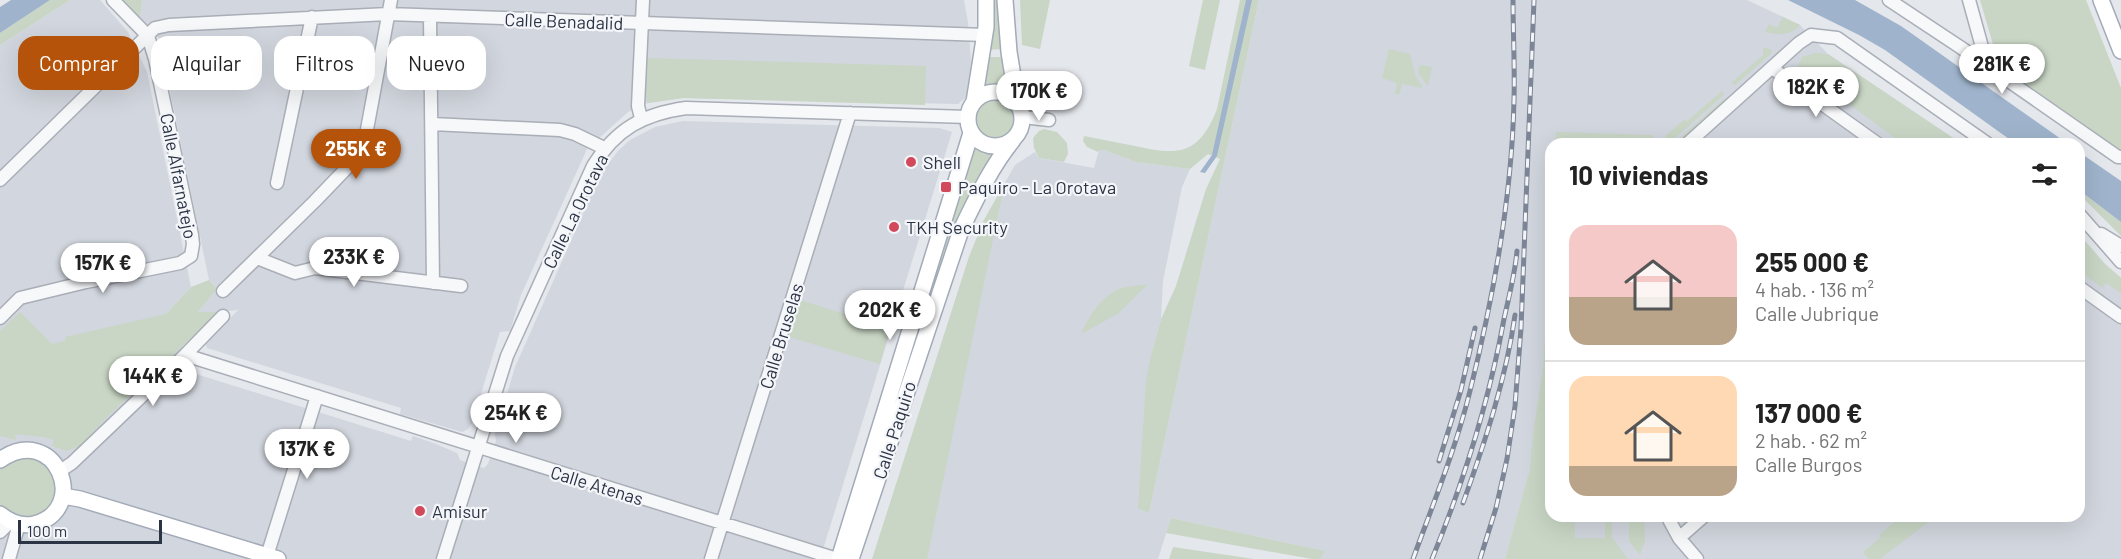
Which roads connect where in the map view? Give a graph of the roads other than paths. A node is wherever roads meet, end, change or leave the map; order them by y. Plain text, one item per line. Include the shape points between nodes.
1 (113, 0) edge
2 (391, 0) edge
3 (643, 0) edge
4 (986, 0) edge
5 (1005, 0) edge
6 (1889, 0) edge
7 (1969, 0) edge
8 (2101, 0) edge
9 (2111, 0) edge
10 (388, 14) junction
11 (430, 16) junction
12 (312, 17) junction
13 (2118, 20) edge
14 (642, 24) junction
15 (985, 35) junction
16 (148, 36) junction
17 (2121, 51) edge
18 (1987, 65) junction
19 (1772, 68) junction
20 (1017, 101) junction
21 (974, 102) junction
22 (850, 113) junction
23 (968, 117) junction
24 (1023, 117) junction
25 (641, 118) junction
26 (1049, 120) dead end
27 (432, 124) junction
28 (971, 133) junction
29 (1694, 138) edge
30 (1870, 138) edge
31 (1979, 138) edge
32 (1013, 140) junction
33 (604, 148) junction
34 (2121, 157) edge
35 (0, 180) edge
36 (278, 183) dead end
37 (2085, 220) edge
38 (2095, 230) junction
39 (2121, 246) edge
40 (257, 258) junction
41 (2121, 262) edge
42 (433, 282) junction
43 (461, 286) dead end
44 (222, 291) dead end
45 (2085, 291) edge
46 (224, 316) dead end
47 (2121, 317) edge
48 (0, 318) edge
49 (185, 355) junction
50 (318, 396) junction
51 (479, 447) junction
52 (0, 460) edge
53 (60, 471) junction
54 (63, 496) junction
55 (1670, 522) edge
56 (1697, 522) edge
57 (7, 523) edge
58 (722, 524) junction
59 (1679, 538) junction
60 (273, 557) edge
61 (9, 559) edge
62 (443, 559) edge
63 (711, 559) edge
64 (838, 559) edge
65 (851, 559) edge
66 (1697, 559) edge

1 - 16 street
2 - 10 street
3 - 14 street
4 - 15 main road
5 - 20 main road
6 - 18 street
7 - 18 street
8 - 13 main road
9 - 13 main road
10 - 11 street, Calle Benadalid
10 - 12 street, Calle Benadalid
10 - 40 street via 363,151
11 - 14 street, Calle Benadalid
11 - 27 street
12 - 16 street, Calle Benadalid via 169,25 154,28
12 - 36 street
13 - 17 main road
14 - 15 street, Calle Benadalid
14 - 25 street via 638,106
15 - 21 main road
16 - 35 street
16 - 48 street, Calle Alfarnatejo via 192,235 191,256 180,264 20,298
18 - 34 street
19 - 29 street
19 - 30 street
19 - 31 street via 1811,35 1837,38
20 - 21 main road via 995,91
20 - 24 main road
21 - 23 main road
22 - 23 street, Calle La Orotava
22 - 25 street, Calle La Orotava via 686,108
22 - 58 street, Calle Bruselas
23 - 28 main road
24 - 26 street
24 - 32 main road via 1020,132
25 - 33 street, Calle La Orotava
27 - 33 street via 560,130
27 - 42 street
28 - 32 main road via 986,145 996,147
28 - 64 main road, Calle Paquiro
32 - 65 main road, Calle Paquiro via 986,180 961,230
33 - 51 street, Calle La Orotava via 507,356
37 - 38 street
38 - 39 street
38 - 41 street
40 - 42 street via 295,273 315,268
40 - 44 street
42 - 43 street
45 - 47 street
46 - 49 street
49 - 50 street, Calle Atenas
49 - 53 street
50 - 51 street, Calle Atenas
50 - 60 street
51 - 58 street, Calle Atenas
51 - 62 street, Calle La Orotava
52 - 53 main road via 10,453 33,450 54,461
53 - 54 main road
54 - 57 main road via 51,516 42,522
54 - 60 main road
55 - 59 street
56 - 59 street
57 - 61 street
58 - 63 street, Calle Bruselas
58 - 64 street, Calle Atenas
59 - 66 street

